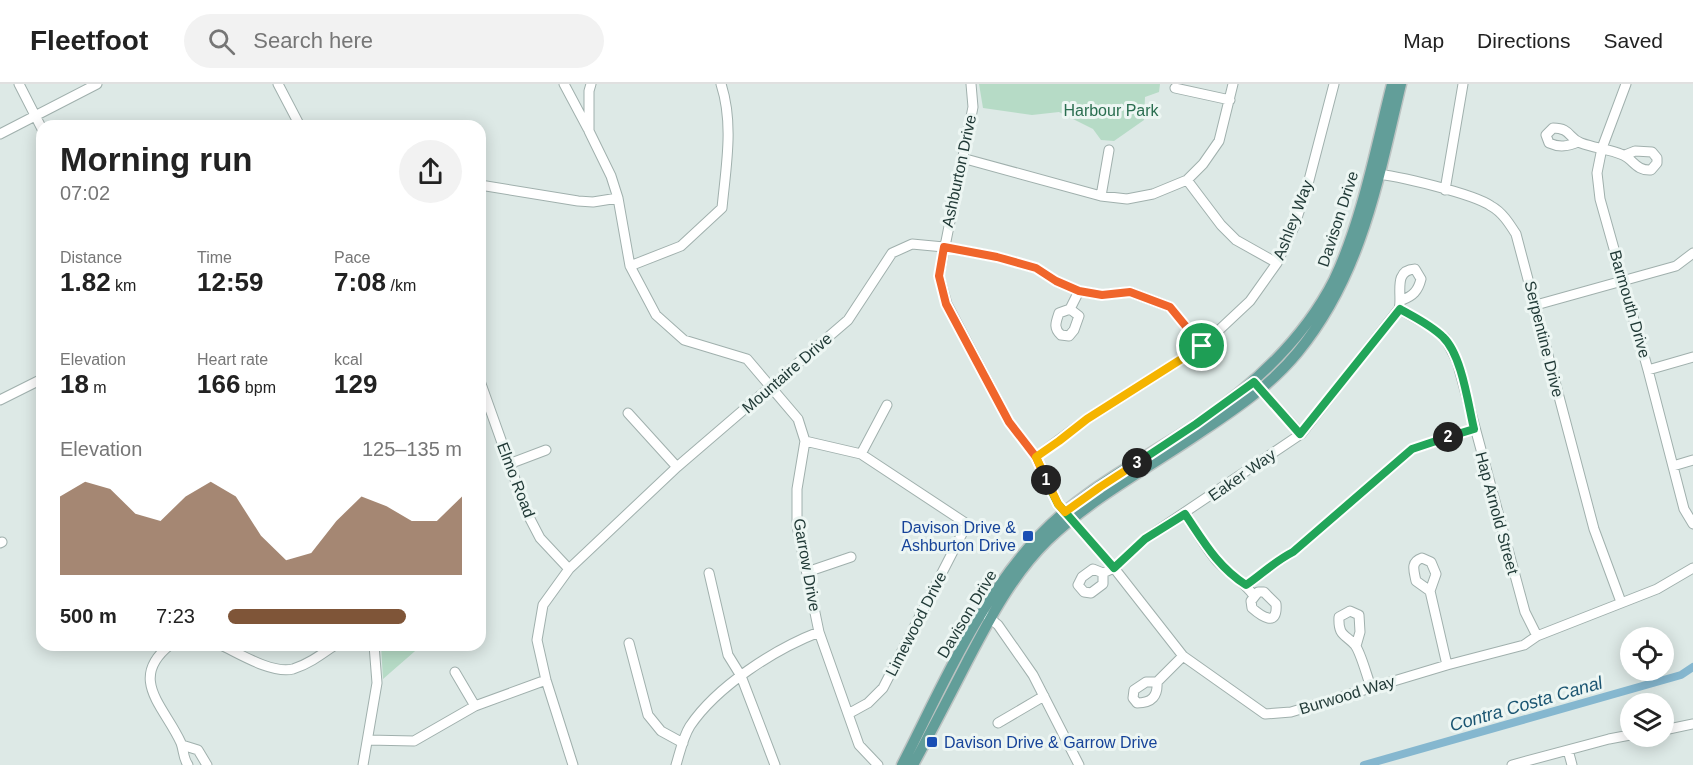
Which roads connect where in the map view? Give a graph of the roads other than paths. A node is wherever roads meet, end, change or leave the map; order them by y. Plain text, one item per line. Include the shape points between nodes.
1 (19, 84) edge
2 (97, 84) edge
3 (278, 84) edge
4 (564, 84) edge
5 (591, 84) edge
6 (720, 84) edge
7 (971, 84) edge
8 (1233, 84) edge
9 (1334, 84) edge
10 (1392, 84) edge
11 (1401, 84) edge
12 (1462, 84) edge
13 (1626, 84) edge
14 (1175, 88) dead end
15 (1230, 100) junction
16 (35, 116) junction
17 (37, 120) edge
18 (297, 120) edge
19 (589, 130) junction
20 (0, 134) edge
21 (1578, 142) dead end
22 (1602, 148) junction
23 (1109, 150) dead end
24 (1625, 155) dead end
25 (962, 158) junction
26 (1374, 174) junction
27 (1187, 180) junction
28 (486, 188) edge
29 (1445, 190) junction
30 (1101, 196) junction
31 (618, 198) junction
32 (944, 247) junction
33 (1693, 254) edge
34 (1277, 263) junction
35 (630, 266) junction
36 (1623, 281) junction
37 (1079, 291) junction
38 (1401, 305) joint
39 (1536, 305) junction
40 (1070, 309) dead end
41 (1202, 346) junction
42 (1693, 357) edge
43 (1648, 370) junction
44 (36, 382) edge
45 (1257, 386) junction
46 (772, 387) junction
47 (486, 398) edge
48 (0, 400) edge
49 (887, 405) dead end
50 (628, 413) dead end
51 (1474, 429) junction
52 (1300, 434) junction
53 (805, 441) junction
54 (546, 450) dead end
55 (861, 454) junction
56 (1036, 457) junction
57 (1693, 460) edge
58 (509, 464) junction
59 (1673, 466) junction
60 (676, 467) junction
61 (1185, 514) junction
62 (1069, 516) junction
63 (1693, 524) edge
64 (851, 556) dead end
65 (1114, 568) junction
66 (1693, 568) edge
67 (569, 569) junction
68 (807, 572) junction
69 (709, 573) dead end
70 (1103, 573) dead end
71 (1246, 585) junction
72 (1430, 591) dead end
73 (1254, 596) dead end
74 (1621, 602) junction
75 (986, 615) junction
76 (819, 632) junction
77 (1537, 636) junction
78 (629, 643) dead end
79 (1356, 646) dead end
80 (163, 651) edge
81 (233, 651) edge
82 (326, 651) edge
83 (374, 651) edge
84 (1183, 656) junction
85 (1447, 664) junction
86 (455, 672) dead end
87 (741, 676) junction
88 (546, 680) junction
89 (1157, 682) dead end
90 (1371, 687) junction
91 (1044, 696) junction
92 (476, 706) junction
93 (848, 714) junction
94 (998, 723) dead end
95 (1693, 724) edge
96 (1674, 728) edge
97 (1620, 737) edge
98 (368, 741) junction
99 (683, 743) junction
100 (182, 745) junction
101 (1568, 750) junction
102 (1550, 755) junction
103 (189, 765) edge
104 (207, 765) edge
105 (363, 765) edge
106 (573, 765) edge
107 (676, 765) edge
108 (775, 765) edge
109 (878, 765) edge
110 (902, 765) edge
111 (914, 765) edge
112 (1079, 765) edge
113 (1512, 765) edge
114 (1552, 765) edge
115 (1572, 765) edge

1 - 16 street
2 - 16 street
3 - 18 street
4 - 19 street
5 - 19 street
6 - 35 street via 729,123 722,208 681,246
7 - 25 street, Ashburton Drive via 973,107
8 - 15 street
9 - 34 street, Ashley Way via 1308,184
10 - 26 main road, Davison Drive
11 - 26 main road, Davison Drive
12 - 29 street
13 - 22 street, Barmouth Drive
14 - 15 street
15 - 27 street via 1219,141
16 - 17 street
16 - 20 street
19 - 31 street
21 - 22 street
22 - 24 street
22 - 36 street, Barmouth Drive via 1597,173 1600,199
23 - 30 street
25 - 30 street
25 - 32 street, Ashburton Drive
26 - 29 street, Serpentine Drive
26 - 45 main road, Davison Drive via 1357,250 1339,291 1297,353
27 - 30 street via 1153,194
27 - 34 street via 1236,240
28 - 31 street via 578,201
29 - 39 street, Serpentine Drive via 1492,206 1506,219 1516,234
31 - 35 street
32 - 37 street, Mountaire Drive via 1036,268
32 - 46 street, Mountaire Drive via 912,244 892,253 848,320
32 - 56 street, Ashburton Drive via 939,276 946,304 1009,422
33 - 36 street via 1676,266
34 - 41 street, Ashley Way via 1250,301
35 - 46 street via 656,315 684,340 747,359
36 - 39 street
36 - 43 street, Barmouth Drive
37 - 40 street
37 - 41 street, Mountaire Drive via 1102,295 1130,292 1170,307
38 - 51 street, Hap Arnold Street via 1445,338 1457,362
38 - 52 street, Eaker Way
39 - 74 street, Serpentine Drive via 1594,530
41 - 56 street, Ashley Way via 1087,419
42 - 43 street
43 - 59 street, Barmouth Drive
44 - 48 street
45 - 52 street
45 - 62 main road, Davison Drive via 1203,431
46 - 53 street via 798,419
46 - 60 street, Mountaire Drive
47 - 58 street, Elmo Road
49 - 55 street
50 - 60 street
51 - 71 street via 1412,449 1293,552
51 - 77 street, Hap Arnold Street via 1524,612
52 - 61 street, Eaker Way
53 - 55 street, Limewood Drive
53 - 68 street, Garrow Drive via 797,489 797,526
54 - 58 street
55 - 93 street, Limewood Drive via 967,524 883,688 868,703
56 - 62 street, Ashburton Drive via 1058,504
57 - 59 street
58 - 67 street, Elmo Road via 526,513 540,538
59 - 63 street, Barmouth Drive via 1684,509
60 - 67 street, Mountaire Drive
61 - 65 street, Eaker Way via 1145,539
61 - 71 street via 1215,559
62 - 65 street, Burwood Way
62 - 75 main road, Davison Drive
64 - 68 street
65 - 70 street, Eaker Way
65 - 84 street, Burwood Way
66 - 74 street, Burwood Way via 1657,589
67 - 88 street, Mountaire Drive via 543,605 537,640
68 - 76 street, Garrow Drive
69 - 87 street via 728,655
71 - 73 street
72 - 85 street
74 - 77 street, Burwood Way
75 - 91 street via 998,625
75 - 110 main road, Davison Drive
75 - 111 main road, Davison Drive
76 - 87 street via 794,642
76 - 93 street, Garrow Drive
77 - 85 street, Burwood Way via 1524,645
78 - 99 street via 648,715 661,731
79 - 90 street
80 - 100 street via 150,670 151,687
81 - 82 street via 261,665 291,669
83 - 98 street via 377,682
84 - 89 street
84 - 90 street, Burwood Way via 1265,714 1291,712
85 - 90 street, Burwood Way
86 - 92 street
87 - 99 street via 715,695 689,727
87 - 108 street
88 - 92 street
88 - 106 street, Mountaire Drive
91 - 94 street
91 - 112 street
92 - 98 street via 414,741
93 - 109 street, Garrow Drive via 859,745
95 - 96 street
97 - 101 street
98 - 105 street
99 - 107 street
100 - 103 street
100 - 104 street via 198,750
101 - 102 street
101 - 115 street
102 - 113 street
102 - 114 street

